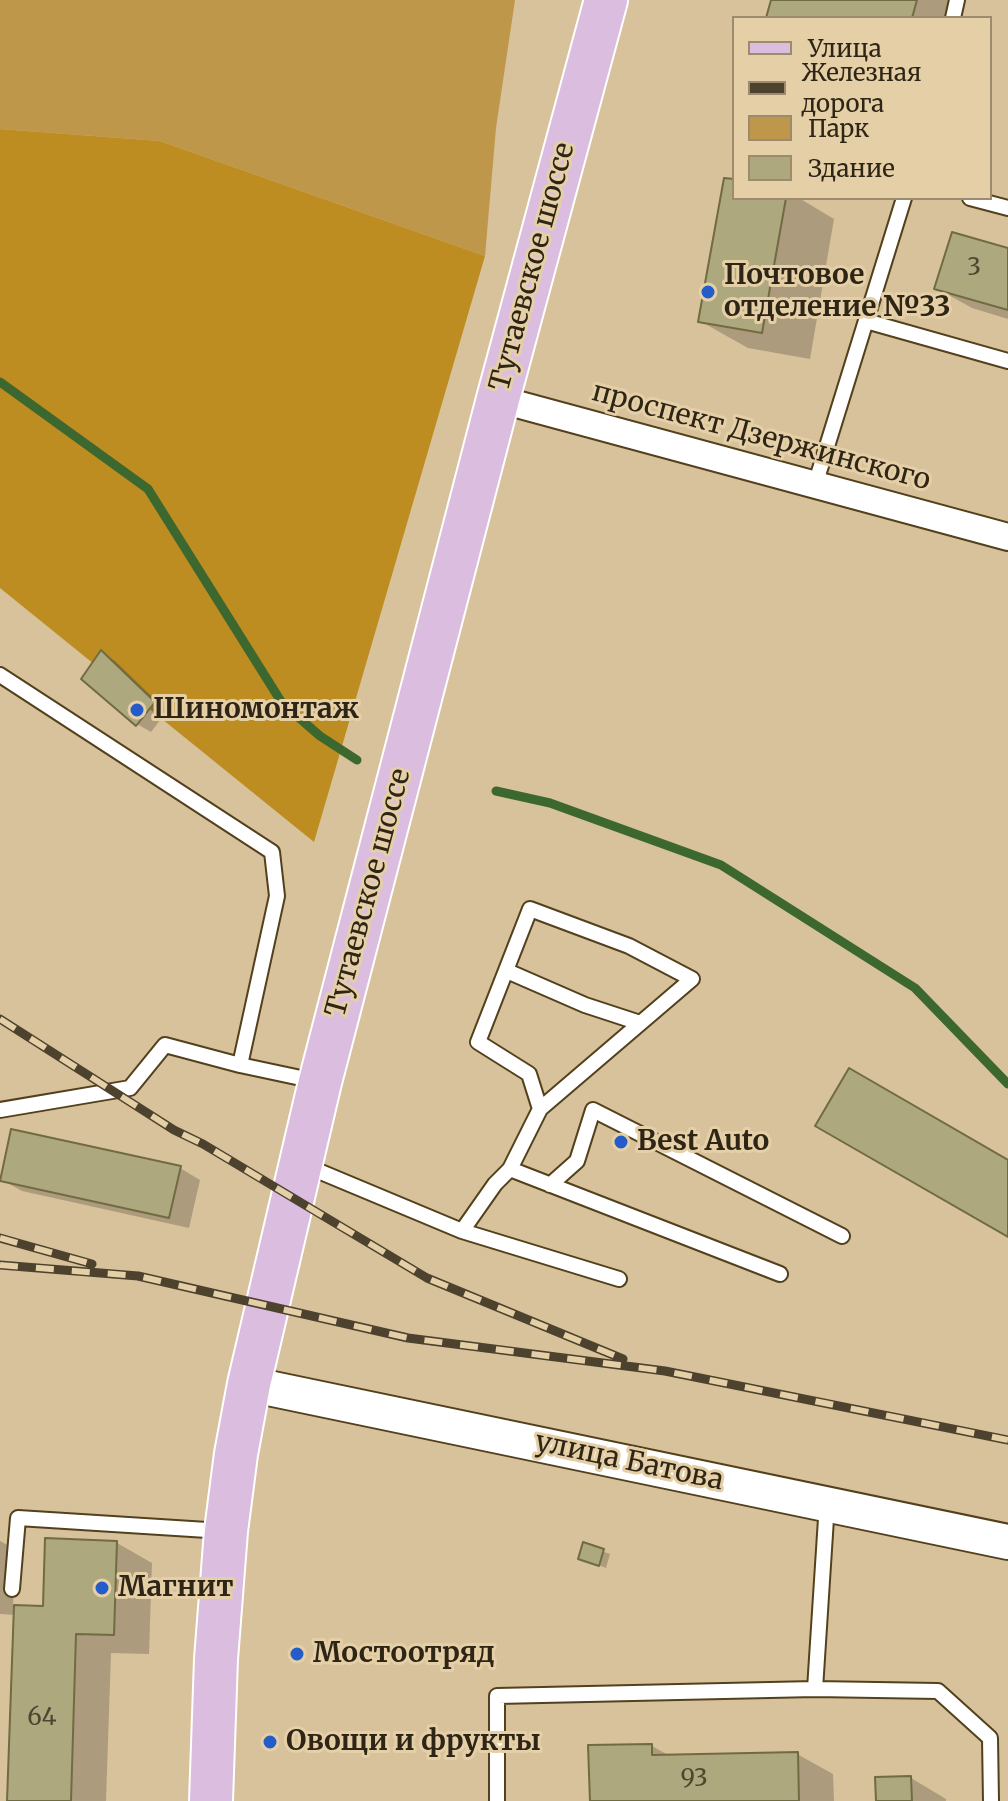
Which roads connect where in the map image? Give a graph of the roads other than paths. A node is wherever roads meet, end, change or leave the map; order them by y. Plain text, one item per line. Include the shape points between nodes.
1 (606, 0) edge
2 (903, 200) edge
3 (978, 200) edge
4 (1008, 208) edge
5 (866, 321) junction
6 (1008, 361) edge
7 (498, 399) junction
8 (815, 485) junction
9 (1008, 537) edge
10 (0, 675) edge
11 (507, 971) junction
12 (640, 1023) junction
13 (240, 1065) junction
14 (320, 1082) junction
15 (540, 1109) junction
16 (0, 1110) edge
17 (300, 1163) junction
18 (510, 1169) junction
19 (550, 1185) junction
20 (462, 1231) junction
21 (842, 1236) dead end
22 (780, 1274) dead end
23 (619, 1279) dead end
24 (249, 1384) junction
25 (827, 1503) junction
26 (226, 1531) junction
27 (1008, 1542) edge
28 (12, 1589) dead end
29 (815, 1689) junction
30 (211, 1801) edge
31 (497, 1801) edge
32 (991, 1801) edge

1 - 7 main road, Тутаевское шоссе
2 - 5 lane
3 - 4 lane
5 - 6 lane
5 - 8 lane
7 - 8 street, проспект Дзержинского
7 - 14 main road, Тутаевское шоссе
8 - 9 street, проспект Дзержинского
10 - 13 lane via 272,852 277,896
11 - 12 lane
11 - 12 lane via 530,909 629,946 692,979
11 - 15 lane via 478,1042 529,1074
12 - 15 lane
13 - 14 lane
13 - 16 lane via 165,1045 130,1088
14 - 17 main road, Тутаевское шоссе
15 - 18 lane
17 - 20 lane
17 - 24 main road, Тутаевское шоссе
18 - 19 lane
18 - 20 lane
19 - 21 lane via 577,1161 593,1110
19 - 22 lane
20 - 23 lane
24 - 25 street, улица Батова
24 - 26 main road, Тутаевское шоссе
25 - 27 street, улица Батова
25 - 29 lane
26 - 28 lane via 18,1518
26 - 30 main road, Тутаевское шоссе
29 - 31 lane via 497,1696
29 - 32 lane via 938,1691 990,1738

